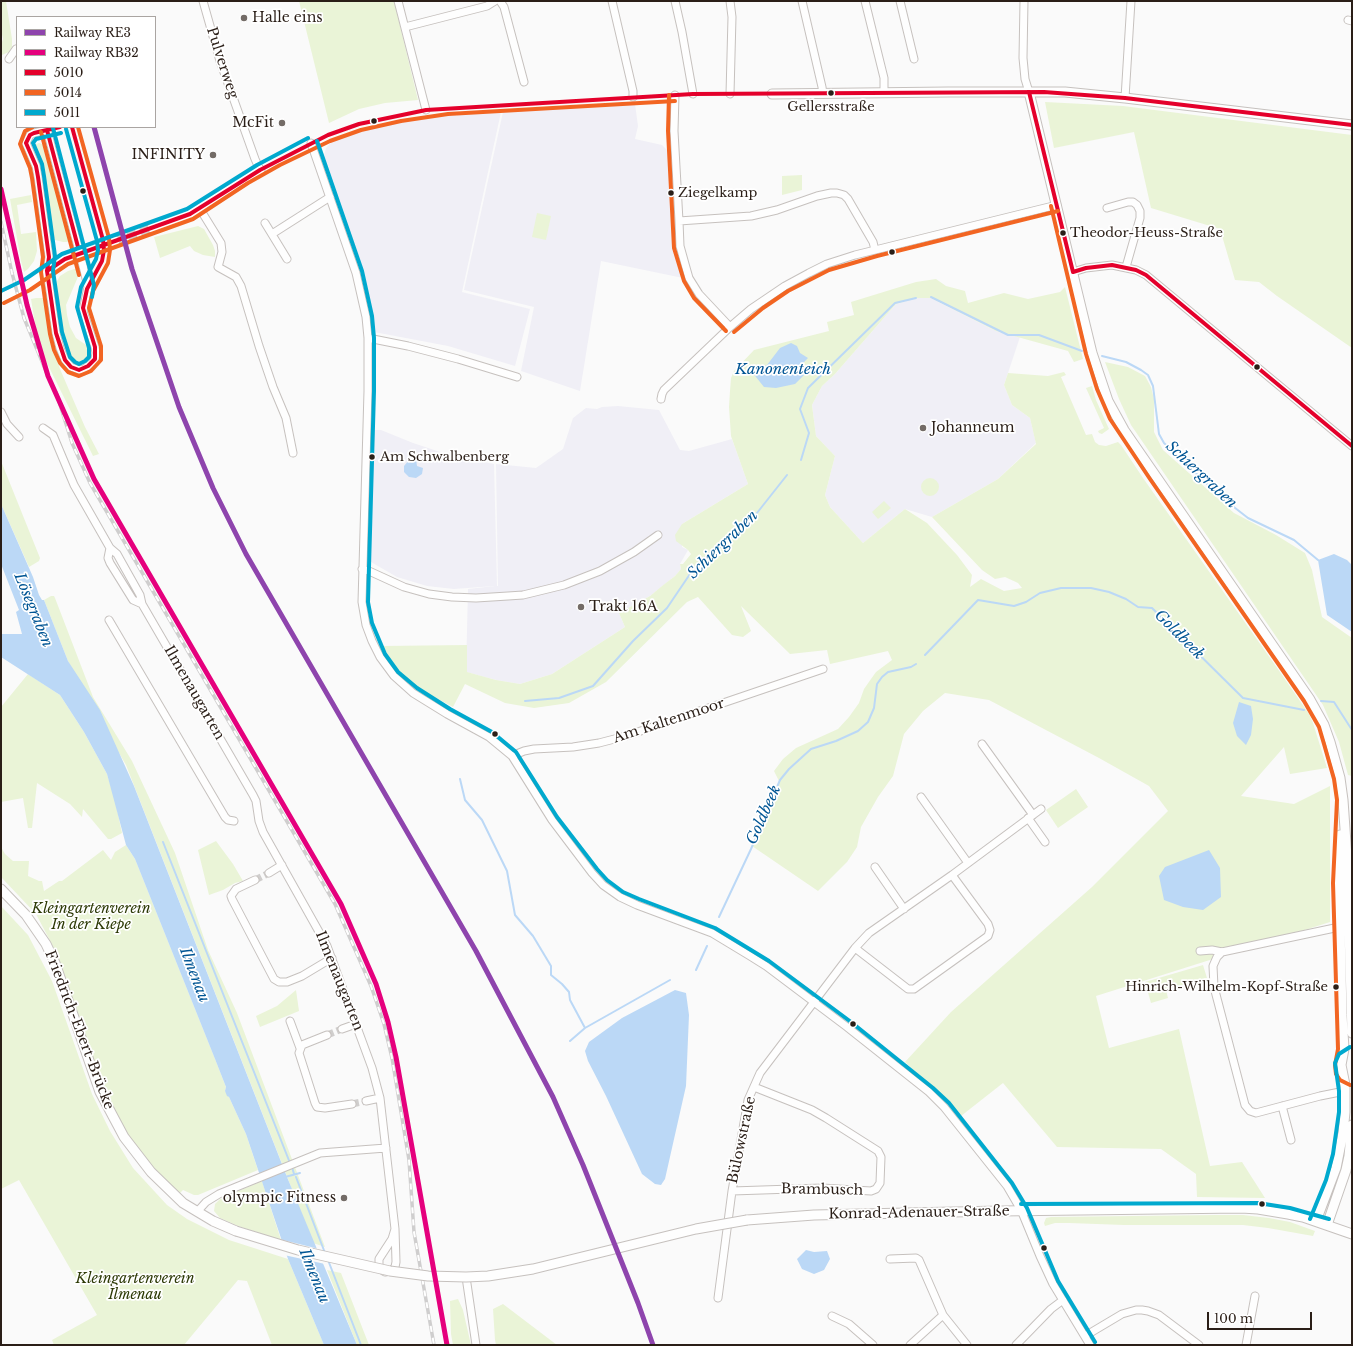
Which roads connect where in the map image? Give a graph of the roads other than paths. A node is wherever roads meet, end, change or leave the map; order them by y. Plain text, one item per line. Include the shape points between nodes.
1 (203, 1) edge
2 (398, 1) edge
3 (495, 1) edge
4 (500, 1) edge
5 (612, 1) edge
6 (675, 1) edge
7 (730, 1) edge
8 (802, 1) edge
9 (865, 1) edge
10 (900, 1) edge
11 (1024, 1) edge
12 (1131, 1) edge
13 (405, 27) junction
14 (16, 49) edge
15 (9, 59) dead end
16 (914, 59) dead end
17 (524, 82) dead end
18 (1029, 92) junction
19 (884, 93) junction
20 (693, 94) dead end
21 (730, 94) dead end
22 (772, 94) dead end
23 (823, 94) junction
24 (674, 95) dead end
25 (633, 97) dead end
26 (1125, 98) junction
27 (426, 110) dead end
28 (1352, 125) edge
29 (310, 143) dead end
30 (260, 170) joint
31 (330, 197) junction
32 (1057, 205) junction
33 (1107, 208) dead end
34 (200, 209) junction
35 (679, 221) junction
36 (266, 223) dead end
37 (152, 228) tunnel mouth
38 (272, 234) junction
39 (116, 241) tunnel mouth
40 (875, 250) junction
41 (287, 260) dead end
42 (1126, 267) junction
43 (48, 271) junction
44 (1073, 272) junction
45 (1, 298) edge
46 (730, 328) junction
47 (368, 338) junction
48 (517, 377) dead end
49 (661, 399) dead end
50 (1, 412) edge
51 (43, 428) dead end
52 (20, 438) dead end
53 (1352, 446) edge
54 (293, 454) dead end
55 (658, 535) dead end
56 (362, 569) junction
57 (110, 620) dead end
58 (823, 669) dead end
59 (982, 744) dead end
60 (512, 756) junction
61 (921, 797) dead end
62 (1041, 809) dead end
63 (1030, 817) junction
64 (234, 821) dead end
65 (1045, 842) dead end
66 (968, 863) junction
67 (282, 865) junction
68 (875, 867) dead end
69 (269, 873) tunnel mouth
70 (952, 875) junction
71 (255, 880) tunnel mouth
72 (1, 889) edge
73 (904, 909) junction
74 (1344, 926) junction
75 (855, 948) junction
76 (1200, 950) dead end
77 (1222, 952) junction
78 (332, 958) junction
79 (814, 1002) junction
80 (290, 1020) dead end
81 (356, 1024) junction
82 (342, 1029) tunnel mouth
83 (1352, 1033) edge
84 (327, 1035) tunnel mouth
85 (300, 1048) junction
86 (1352, 1052) edge
87 (1343, 1058) junction
88 (1342, 1072) junction
89 (1352, 1079) edge
90 (754, 1087) junction
91 (1345, 1091) junction
92 (380, 1098) junction
93 (366, 1101) tunnel mouth
94 (352, 1104) tunnel mouth
95 (1282, 1106) junction
96 (1352, 1126) edge
97 (1291, 1140) dead end
98 (386, 1148) junction
99 (732, 1191) junction
100 (1021, 1210) junction
101 (197, 1212) junction
102 (747, 1220) joint
103 (1316, 1222) junction
104 (1327, 1225) junction
105 (395, 1229) junction
106 (1352, 1234) edge
107 (890, 1259) dead end
108 (466, 1277) junction
109 (1255, 1296) dead end
110 (718, 1298) dead end
111 (1063, 1300) junction
112 (943, 1315) junction
113 (832, 1316) dead end
114 (1085, 1336) junction
115 (476, 1345) edge
116 (873, 1345) edge
117 (910, 1345) edge
118 (967, 1345) edge
119 (1016, 1345) edge
120 (1090, 1345) edge
121 (1199, 1345) edge
122 (1246, 1345) edge

1 - 30 street, Pulverweg via 220,61
2 - 13 street
3 - 13 street via 487,6
4 - 17 street via 504,6
5 - 25 street
6 - 20 street
7 - 21 street
8 - 23 street
9 - 19 street via 884,78
10 - 16 street
11 - 18 street via 1023,58
12 - 26 street
13 - 27 street
14 - 15 street
18 - 19 main road
18 - 26 main road via 1065,92
18 - 32 main road
19 - 23 main road
22 - 23 main road
24 - 35 street
26 - 28 main road
29 - 31 street
30 - 34 main road
31 - 38 street
31 - 47 street via 359,285
32 - 40 street
32 - 44 main road
33 - 42 street via 1133,202 1140,211
34 - 37 main road
34 - 54 street via 221,243 222,252 218,267 236,278 241,286 259,346 286,418
35 - 40 street via 751,216 817,196 837,193 848,199
35 - 46 street via 680,246 689,278 698,294
36 - 38 street
38 - 41 street
39 - 43 main road via 66,259
40 - 46 street via 834,262 793,281
42 - 44 street via 1102,265
42 - 53 street via 1146,275 1166,290
43 - 43 street, bridge via 60,348 71,367 84,369 95,359 96,352 83,311 88,287 47,130 30,135 26,143 38,177 49,257
43 - 45 main road
44 - 74 main road via 1092,353 1115,416 1309,698 1324,726 1340,778 1342,800 1339,858
46 - 49 street via 664,390
47 - 48 street via 458,359
47 - 56 street
50 - 52 street via 7,424
51 - 67 street, Ilmenaugarten via 52,435 74,485 110,548 110,563 133,600 142,604 253,795 263,832
55 - 56 street via 621,560 594,574 564,585 508,596 470,598 429,594 404,587
56 - 60 street via 362,602 366,625 380,657 394,676 413,693 489,737
57 - 64 street via 225,817
58 - 60 street, Am Kaltenmoor via 626,736 573,747 534,749
59 - 63 street
60 - 79 street via 552,820 603,884 620,897 637,905 722,939 766,966
61 - 66 street
62 - 63 street, Bülowstraße
63 - 65 street
63 - 66 street, Bülowstraße
66 - 70 street, Bülowstraße
67 - 69 street
67 - 78 street, Ilmenaugarten via 320,931
68 - 73 street
70 - 73 street, Bülowstraße
70 - 75 street via 988,924 988,936 914,988 908,989
71 - 78 street via 236,889 231,896 274,979 278,982 287,982
72 - 101 main road, Friedrich-Ebert-Brücke via 26,915 46,944 100,1092 124,1137 156,1177 183,1203
73 - 75 street, Bülowstraße via 869,933
74 - 77 street
74 - 83 main road
74 - 87 main road
75 - 79 street, Bülowstraße
76 - 77 street
77 - 95 street via 1217,956 1214,966 1214,987 1245,1105 1256,1113
78 - 81 street, Ilmenaugarten
79 - 90 street, Bülowstraße via 760,1073
79 - 100 street via 913,1078 944,1107 1007,1186
80 - 85 street
81 - 82 street
81 - 92 street, Ilmenaugarten
84 - 85 street
85 - 94 street via 300,1057 317,1107
86 - 87 main road
87 - 88 main road
88 - 89 main road
88 - 91 main road
90 - 99 street, Bülowstraße via 748,1100
90 - 99 street, Brambusch via 822,1116 878,1151 881,1157 880,1183 871,1191 822,1188
91 - 95 street
91 - 103 main road via 1343,1133 1336,1168
92 - 93 street
92 - 98 street, Ilmenaugarten
95 - 97 street
96 - 104 main road via 1346,1170
98 - 101 street via 318,1154 219,1194 206,1202
98 - 105 street, Ilmenaugarten
99 - 110 street, Bülowstraße
100 - 102 main road, Konrad-Adenauer-Straße via 814,1215
100 - 103 main road, Konrad-Adenauer-Straße via 1241,1208 1288,1214
100 - 111 street via 1044,1267
101 - 108 main road, Friedrich-Ebert-Brücke, bridge via 236,1231 298,1250 390,1271
102 - 108 main road, Friedrich-Ebert-Brücke, bridge via 696,1229 534,1269
103 - 104 main road, Konrad-Adenauer-Straße
104 - 106 main road, Konrad-Adenauer-Straße
105 - 105 street, Ilmenaugarten via 379,1260 379,1265 385,1272 395,1267
107 - 112 street via 919,1260
108 - 115 street
109 - 122 street
111 - 114 street
111 - 119 street
112 - 117 street
112 - 118 street
113 - 116 street via 849,1324
114 - 120 street
114 - 121 street via 1122,1314 1142,1310 1159,1315

